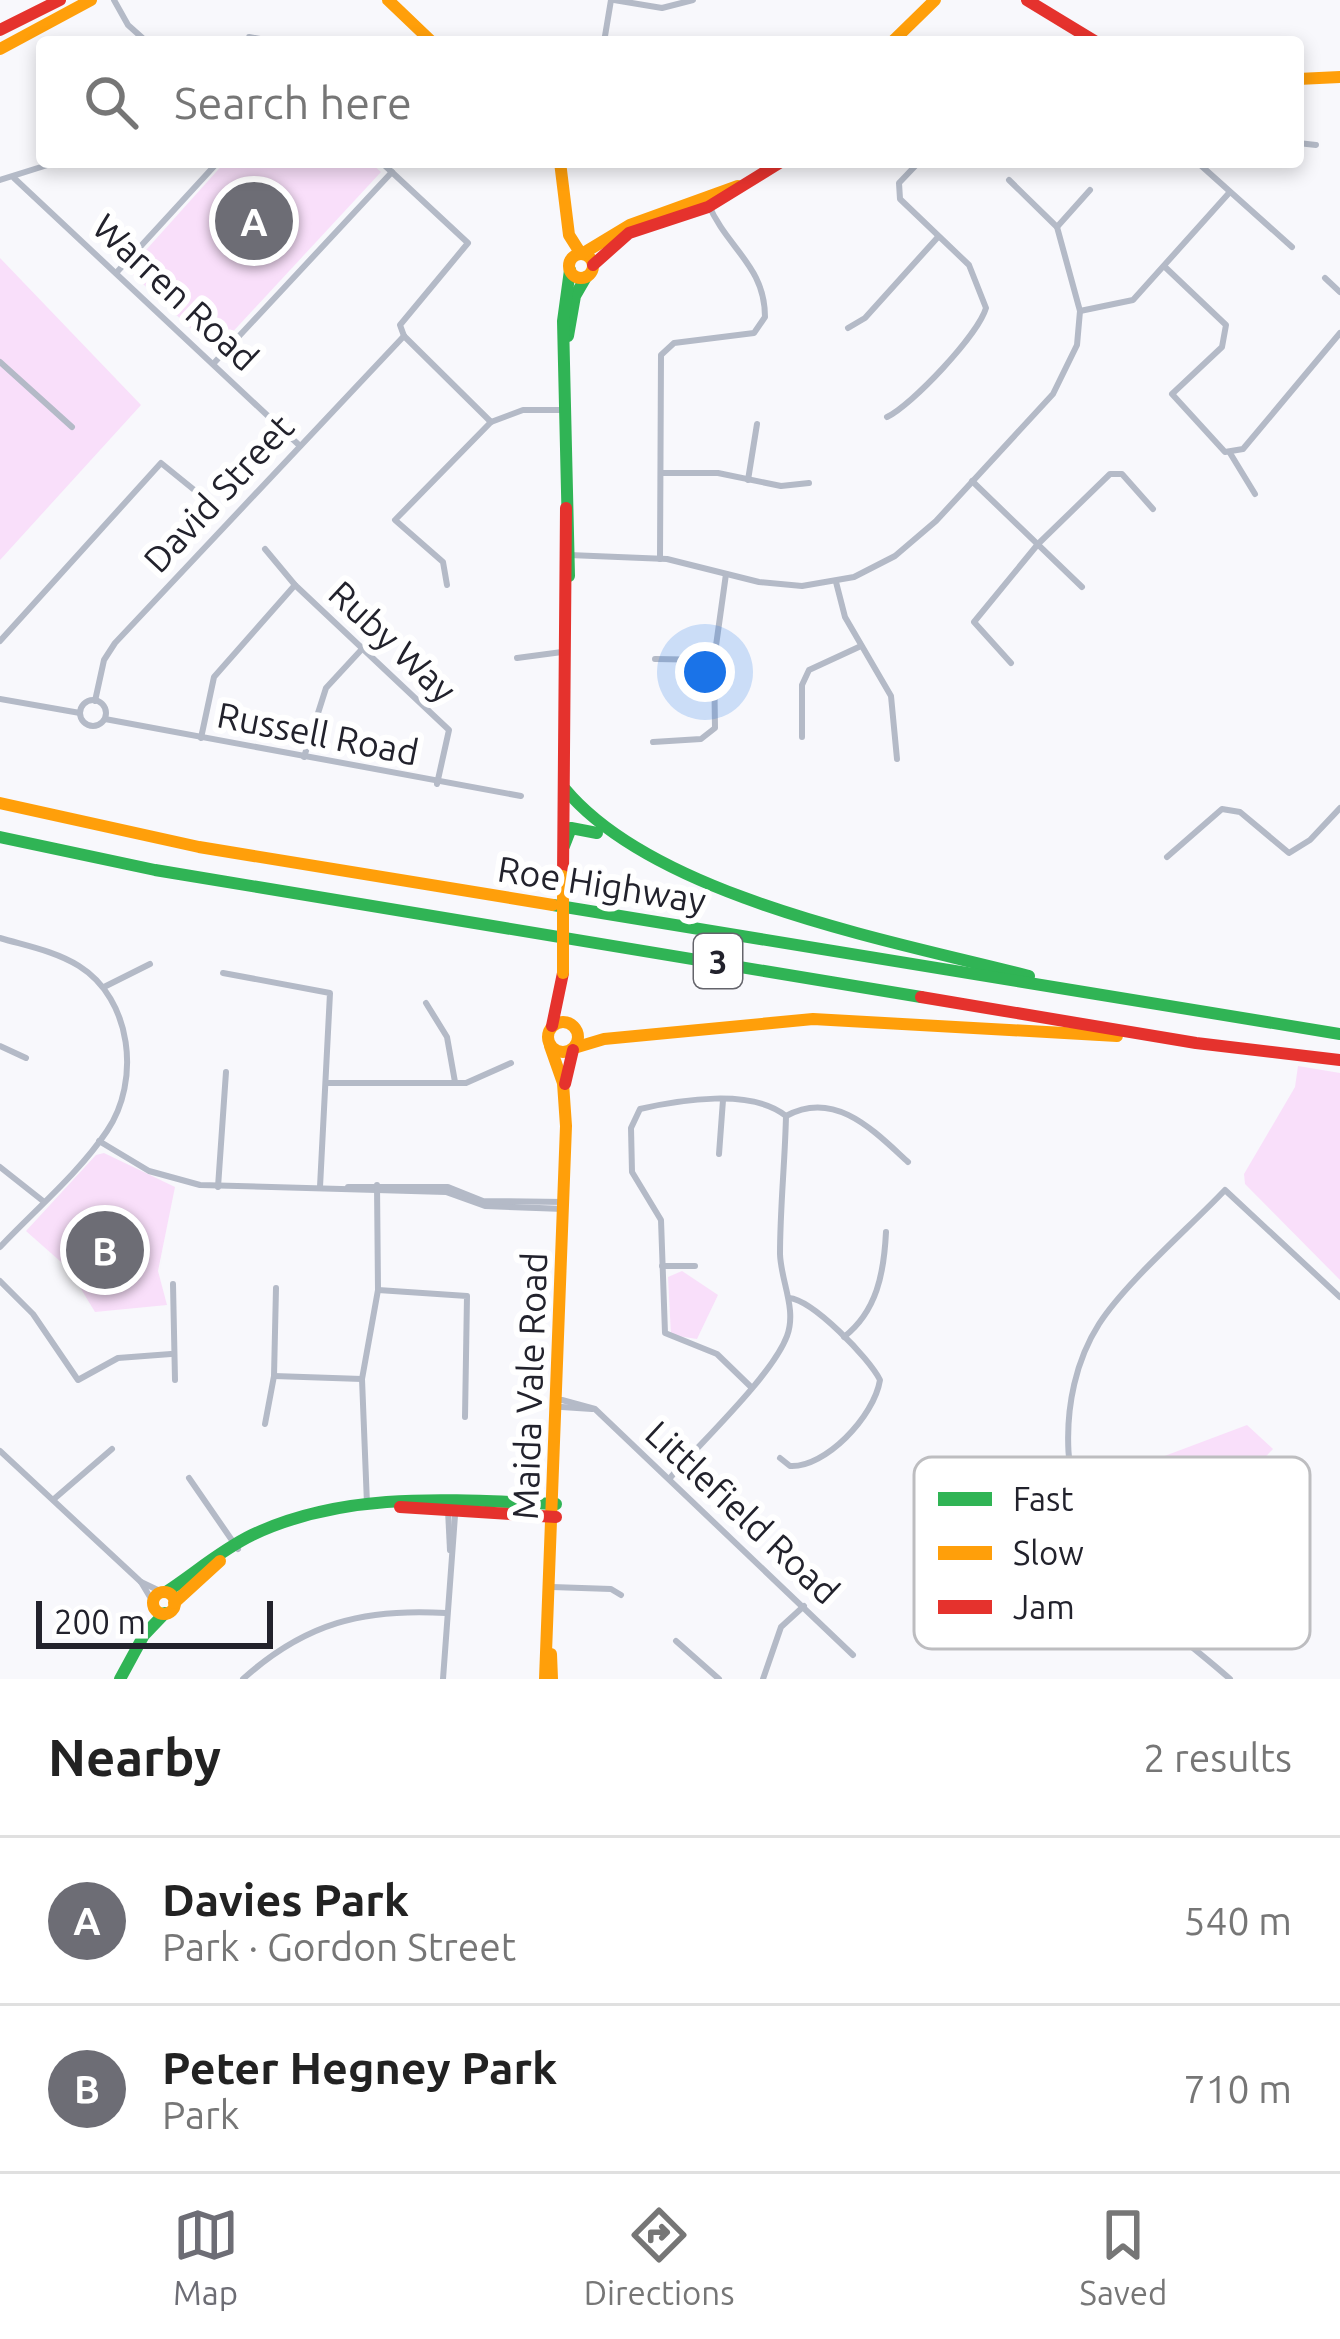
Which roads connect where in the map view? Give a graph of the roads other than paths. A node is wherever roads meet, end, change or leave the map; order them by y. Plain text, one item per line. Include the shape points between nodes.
1 (60, 0) edge
2 (91, 0) edge
3 (114, 0) edge
4 (388, 0) edge
5 (612, 0) edge
6 (693, 0) edge
7 (935, 0) edge
8 (1032, 1) edge
9 (0, 30) edge
10 (140, 36) edge
11 (420, 36) edge
12 (605, 36) edge
13 (901, 36) edge
14 (1087, 36) edge
15 (0, 49) edge
16 (1340, 77) edge
17 (1304, 80) edge
18 (1304, 144) edge
19 (1316, 145) dead end
20 (40, 168) edge
21 (212, 168) edge
22 (388, 168) edge
23 (562, 168) edge
24 (773, 168) edge
25 (914, 168) edge
26 (1207, 168) edge
27 (392, 172) junction
28 (14, 178) junction
29 (0, 180) edge
30 (1009, 180) dead end
31 (1090, 190) dead end
32 (1229, 193) junction
33 (708, 203) junction
34 (1057, 227) junction
35 (938, 237) junction
36 (1292, 247) dead end
37 (576, 260) junction
38 (1165, 267) junction
39 (590, 271) junction
40 (117, 272) junction
41 (1324, 278) dead end
42 (1340, 292) edge
43 (1080, 311) junction
44 (848, 328) dead end
45 (1340, 332) edge
46 (404, 336) junction
47 (0, 362) edge
48 (214, 363) junction
49 (565, 378) junction
50 (565, 410) junction
51 (886, 417) dead end
52 (491, 422) junction
53 (757, 424) dead end
54 (72, 427) dead end
55 (300, 446) junction
56 (1230, 453) junction
57 (661, 473) junction
58 (748, 480) junction
59 (971, 480) junction
60 (809, 483) dead end
61 (198, 493) dead end
62 (1256, 494) dead end
63 (1153, 509) dead end
64 (1038, 544) junction
65 (265, 548) dead end
66 (565, 558) junction
67 (660, 559) junction
68 (726, 574) junction
69 (836, 582) junction
70 (295, 585) junction
71 (447, 585) dead end
72 (1082, 587) dead end
73 (0, 641) edge
74 (861, 646) junction
75 (362, 649) junction
76 (566, 652) junction
77 (518, 658) dead end
78 (655, 659) dead end
79 (714, 661) junction
80 (1011, 663) dead end
81 (0, 699) edge
82 (95, 700) junction
83 (80, 713) junction
84 (105, 719) junction
85 (802, 736) dead end
86 (201, 739) junction
87 (653, 742) dead end
88 (304, 757) junction
89 (897, 759) dead end
90 (437, 784) junction
91 (565, 789) junction
92 (521, 796) dead end
93 (0, 800) edge
94 (1340, 808) edge
95 (0, 838) edge
96 (616, 838) junction
97 (564, 846) junction
98 (1167, 857) dead end
99 (0, 938) edge
100 (150, 964) dead end
101 (223, 973) dead end
102 (104, 987) junction
103 (562, 990) junction
104 (1088, 992) junction
105 (425, 1003) dead end
106 (575, 1028) junction
107 (550, 1030) junction
108 (1340, 1034) edge
109 (1196, 1043) junction
110 (0, 1046) edge
111 (550, 1046) junction
112 (574, 1049) junction
113 (26, 1058) dead end
114 (1340, 1060) edge
115 (511, 1063) dead end
116 (226, 1072) dead end
117 (454, 1082) junction
118 (327, 1083) junction
119 (723, 1100) junction
120 (786, 1116) junction
121 (563, 1125) junction
122 (99, 1142) junction
123 (719, 1154) dead end
124 (908, 1162) dead end
125 (0, 1167) edge
126 (218, 1186) junction
127 (320, 1187) junction
128 (377, 1188) junction
129 (43, 1202) junction
130 (564, 1206) junction
131 (886, 1232) dead end
132 (0, 1247) edge
133 (662, 1266) junction
134 (695, 1266) dead end
135 (0, 1282) edge
136 (173, 1284) dead end
137 (276, 1288) dead end
138 (379, 1290) junction
139 (1340, 1297) edge
140 (788, 1298) junction
141 (844, 1337) junction
142 (171, 1354) junction
143 (274, 1376) junction
144 (362, 1379) junction
145 (176, 1380) dead end
146 (750, 1386) junction
147 (562, 1404) junction
148 (465, 1417) dead end
149 (266, 1424) dead end
150 (112, 1448) dead end
151 (0, 1451) edge
152 (1069, 1457) edge
153 (8, 1458) junction
154 (780, 1458) dead end
155 (0, 1466) edge
156 (189, 1478) dead end
157 (670, 1478) junction
158 (54, 1499) junction
159 (367, 1505) junction
160 (452, 1505) junction
161 (556, 1511) junction
162 (236, 1547) junction
163 (141, 1582) junction
164 (552, 1587) junction
165 (622, 1595) dead end
166 (162, 1601) junction
167 (805, 1605) junction
168 (446, 1613) junction
169 (676, 1641) dead end
170 (1196, 1649) edge
171 (854, 1655) dead end
172 (120, 1679) edge
173 (243, 1679) edge
174 (443, 1679) edge
175 (549, 1679) edge
176 (719, 1679) edge
177 (763, 1679) edge
178 (1230, 1679) edge

1 - 9 main road
2 - 15 main road
3 - 10 street
4 - 11 main road
5 - 6 street via 662,8
5 - 12 street
7 - 13 main road
8 - 14 main road
16 - 17 main road
18 - 19 street
20 - 28 street
21 - 40 street
22 - 27 street
23 - 37 main road via 564,235
24 - 33 main road
25 - 35 street via 898,183 898,196
26 - 32 street
27 - 46 street, David Street via 468,243 400,325
27 - 48 street
28 - 29 street
28 - 40 street, Warren Road
30 - 34 street
31 - 34 street
32 - 36 street
32 - 38 street
33 - 37 main road via 630,225
33 - 39 main road via 629,234 602,251
33 - 57 street via 724,240 760,277 765,317 754,333 663,351
34 - 43 street
35 - 44 street
35 - 51 street via 972,270 985,314
37 - 39 main road
37 - 39 main road
37 - 49 main road via 563,321
38 - 43 street via 1133,300
38 - 56 street via 1226,326 1222,346 1172,394
39 - 49 main road via 571,311
40 - 48 street, Warren Road
41 - 42 street
43 - 59 street via 1069,370
45 - 56 street via 1279,410
46 - 52 street
46 - 55 street, David Street
47 - 54 street
48 - 55 street, Warren Road
49 - 50 main road
50 - 52 street via 523,410
50 - 66 main road
52 - 71 street via 395,520 442,562
53 - 58 street
55 - 82 street, David Street via 115,643
56 - 62 street
57 - 58 street
57 - 67 street
58 - 60 street
59 - 64 street
59 - 69 street via 895,556
61 - 73 street via 161,463
63 - 64 street via 1122,474 1110,475
64 - 72 street
64 - 80 street via 974,622
65 - 70 street, Ruby Way
66 - 67 street
66 - 76 main road
67 - 68 street
68 - 69 street via 787,586
68 - 79 street
69 - 74 street
70 - 75 street, Ruby Way
70 - 86 street via 214,677
74 - 85 street via 804,677
74 - 89 street via 891,696
75 - 88 street via 326,688
75 - 90 street, Ruby Way via 448,730
76 - 77 street
76 - 91 main road
78 - 79 street
79 - 87 street via 712,733
81 - 83 street
82 - 83 street
82 - 84 street
83 - 84 street via 90,726
84 - 86 street, Russell Road
86 - 88 street, Russell Road
88 - 90 street, Russell Road
90 - 92 street, Russell Road
91 - 96 main road via 579,815
91 - 97 main road
93 - 104 main road, Roe Highway / 3 via 200,847
94 - 98 street via 1289,853 1240,812 1222,809
95 - 109 main road, Roe Highway / 3
96 - 97 main road via 573,827
96 - 104 main road via 767,904
97 - 103 main road, bridge
99 - 102 street via 53,952
100 - 102 street
101 - 118 street via 330,993
102 - 122 street via 128,1056 125,1092
103 - 106 main road
103 - 107 main road
104 - 108 main road, Roe Highway / 3
105 - 117 street via 447,1037
106 - 107 main road via 563,1022
106 - 112 main road
107 - 111 main road
109 - 112 main road via 813,1019 604,1039
109 - 114 main road, Roe Highway / 3
110 - 113 street
111 - 112 main road
111 - 121 main road, Maida Vale Road via 560,1069
112 - 121 main road, Maida Vale Road
115 - 117 street
116 - 126 street
117 - 118 street
118 - 127 street
119 - 120 street
119 - 123 street
119 - 133 street via 671,1102 636,1114 632,1172 661,1220
120 - 124 street via 843,1111
120 - 140 street via 781,1254
121 - 130 main road, Maida Vale Road
122 - 126 street via 180,1183
122 - 129 street
125 - 129 street
126 - 127 street
127 - 128 street
128 - 130 street via 448,1187 502,1204
128 - 138 street
129 - 132 street
130 - 147 main road, Maida Vale Road
131 - 141 street via 866,1320
133 - 134 street
133 - 146 street via 665,1333 717,1354
135 - 142 street via 78,1380 118,1358
136 - 142 street
137 - 143 street
138 - 144 street
138 - 148 street via 467,1296
139 - 152 street via 1225,1190 1100,1322 1072,1381
140 - 141 street via 801,1299
140 - 146 street via 786,1339
141 - 154 street via 876,1372 878,1390 850,1438 806,1466
142 - 145 street
143 - 144 street
143 - 149 street
144 - 159 street
146 - 157 street
147 - 157 street, Littlefield Road via 595,1409
147 - 161 main road, Maida Vale Road
150 - 158 street
151 - 153 street
153 - 155 street
153 - 158 street
156 - 162 street
157 - 167 street, Littlefield Road
158 - 163 street
159 - 160 main road
159 - 162 main road
160 - 161 main road
160 - 168 street
161 - 164 main road, Maida Vale Road
162 - 166 main road
163 - 166 street
163 - 166 street
164 - 165 street
164 - 175 main road, Maida Vale Road
166 - 172 main road
167 - 171 street, Littlefield Road
167 - 177 street via 781,1627
168 - 173 street via 376,1611 335,1621 283,1646
168 - 174 street
169 - 176 street
170 - 178 street

